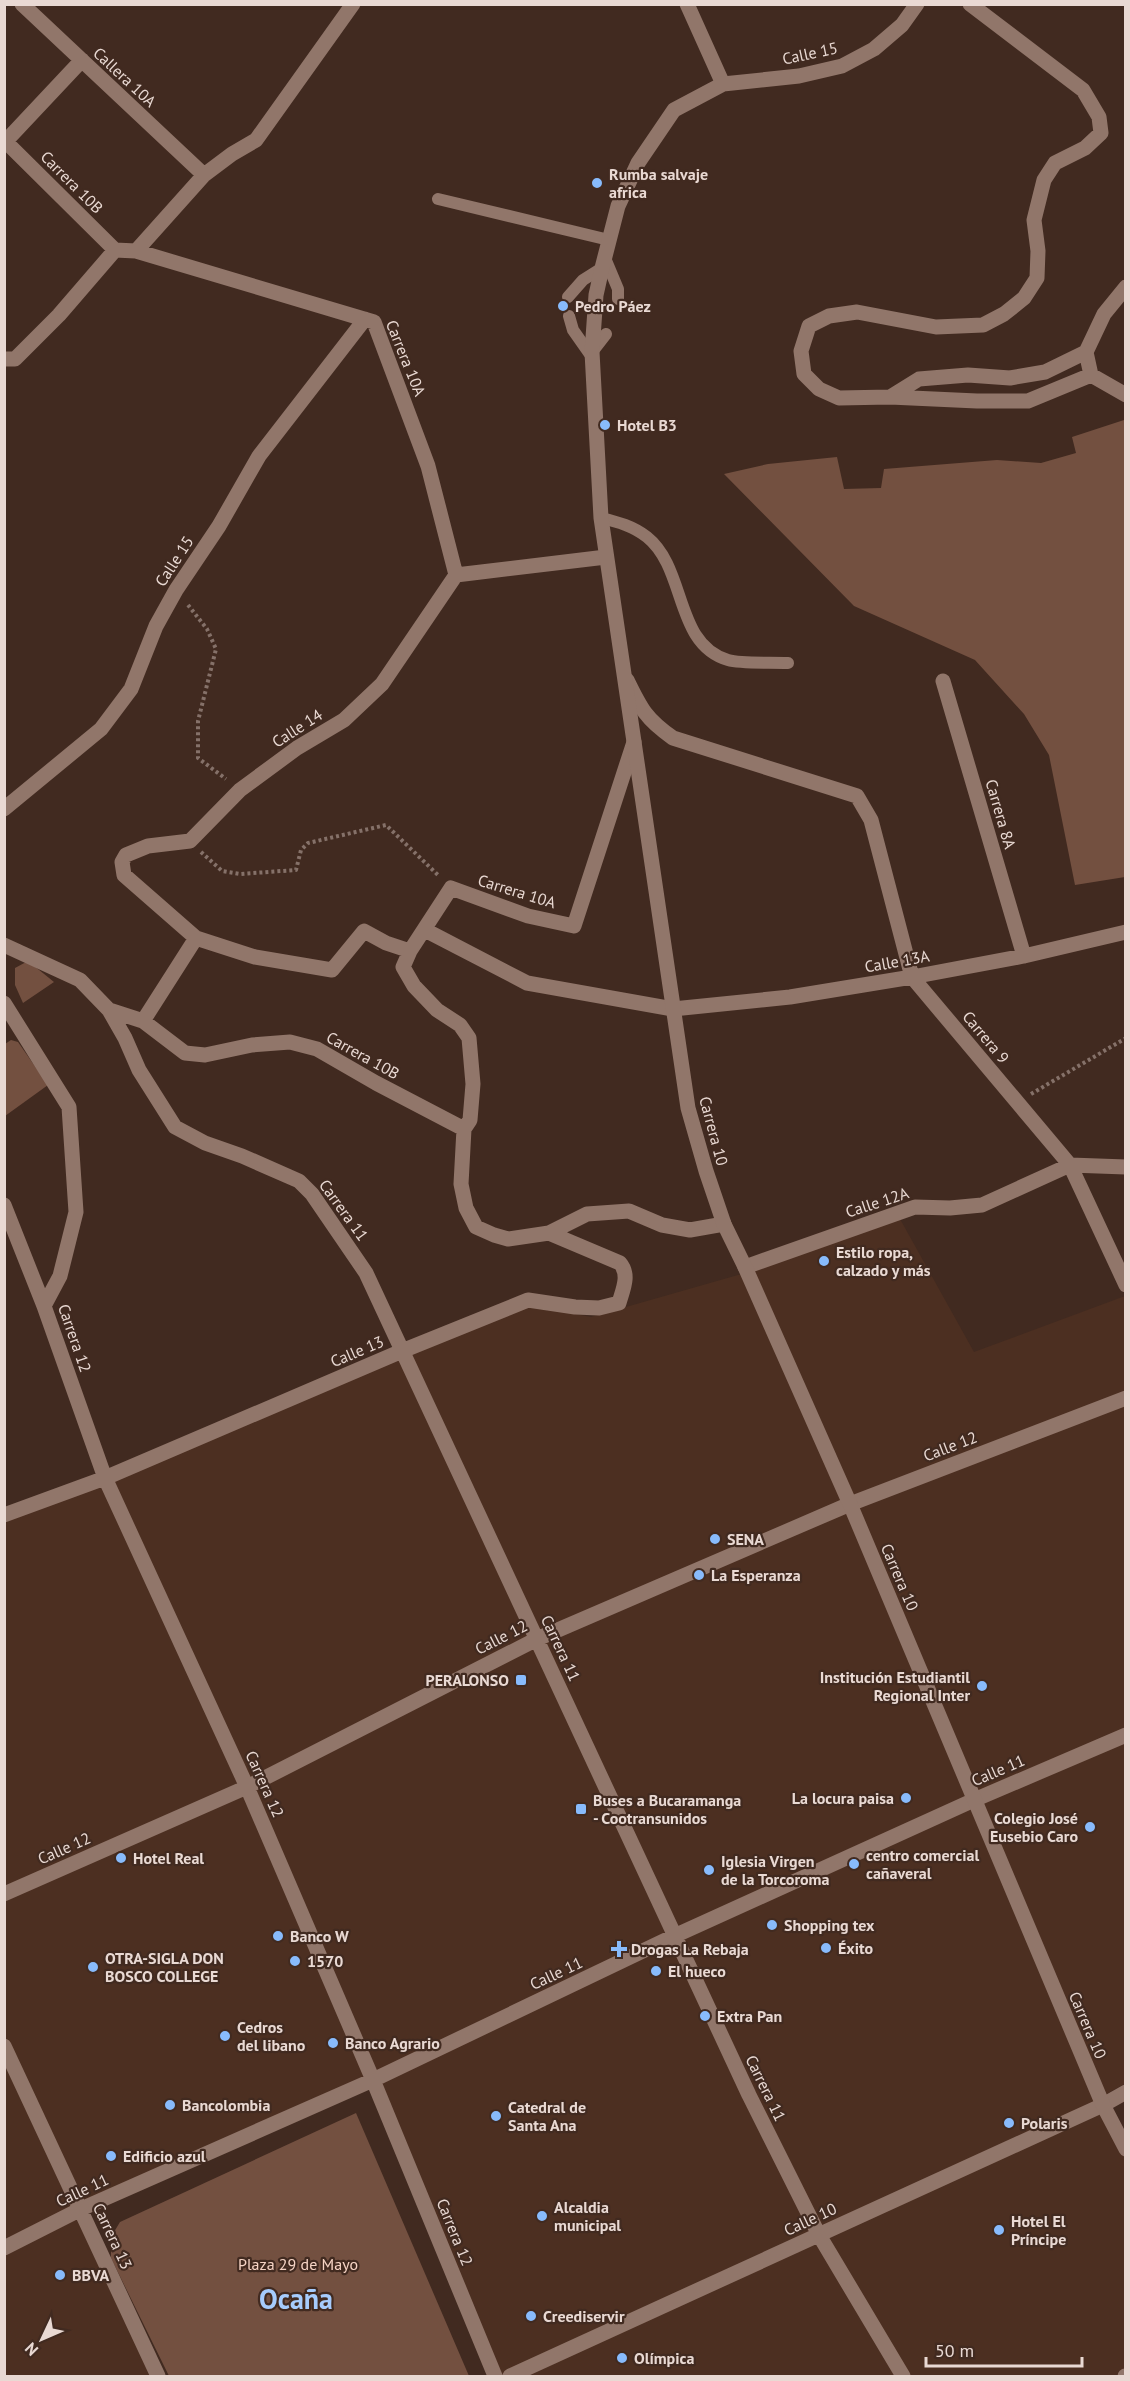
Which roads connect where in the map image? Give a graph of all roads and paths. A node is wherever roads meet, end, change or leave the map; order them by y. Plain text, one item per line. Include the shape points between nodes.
1 (22, 4) edge
2 (353, 4) edge
3 (687, 4) edge
4 (917, 4) edge
5 (970, 4) edge
6 (82, 60) junction
7 (723, 84) junction
8 (5, 142) edge
9 (204, 175) junction
10 (438, 199) dead end
11 (609, 240) junction
12 (115, 250) junction
13 (136, 251) junction
14 (603, 263) junction
15 (1125, 287) edge
16 (568, 297) dead end
17 (618, 299) dead end
18 (569, 316) dead end
19 (365, 319) junction
20 (606, 334) dead end
21 (1086, 352) junction
22 (592, 355) junction
23 (10, 359) edge
24 (1090, 375) junction
25 (1125, 395) edge
26 (890, 397) junction
27 (601, 518) junction
28 (606, 557) junction
29 (456, 575) junction
30 (176, 590) junction
31 (788, 663) dead end
32 (624, 674) junction
33 (943, 681) dead end
34 (634, 741) junction
35 (240, 790) junction
36 (4, 809) edge
37 (190, 841) junction
38 (452, 888) junction
39 (425, 930) junction
40 (1125, 932) edge
41 (196, 938) junction
42 (4, 945) edge
43 (410, 951) junction
44 (1024, 956) junction
45 (912, 977) junction
46 (4, 1003) edge
47 (673, 1009) junction
48 (109, 1010) junction
49 (142, 1021) junction
50 (1125, 1038) edge
51 (1017, 1102) junction
52 (464, 1129) junction
53 (1070, 1165) junction
54 (1125, 1167) edge
55 (4, 1205) edge
56 (724, 1224) junction
57 (549, 1233) junction
58 (745, 1267) junction
59 (1125, 1285) edge
60 (44, 1306) junction
61 (402, 1351) junction
62 (1125, 1398) edge
63 (105, 1478) junction
64 (850, 1504) junction
65 (4, 1515) edge
66 (537, 1639) junction
67 (1125, 1735) edge
68 (247, 1786) junction
69 (974, 1800) junction
70 (4, 1894) edge
71 (676, 1936) junction
72 (4, 2046) edge
73 (373, 2080) junction
74 (1125, 2092) edge
75 (1103, 2105) junction
76 (1125, 2149) edge
77 (81, 2210) junction
78 (819, 2235) junction
79 (4, 2248) edge
80 (158, 2376) edge
81 (495, 2376) edge
82 (510, 2376) edge
83 (903, 2376) edge

1 - 6 street, Callera 10A
2 - 9 street via 256,140
3 - 7 street
4 - 7 street, Calle 15 via 902,25 874,49 842,66 799,76
5 - 26 street via 1083,90 1099,117 1101,133 1085,148 1055,164 1044,180 1034,220 1037,278 1024,298 1004,314 983,325 936,327 857,312 829,316 809,326 801,351 804,374 819,389 840,398
6 - 8 street
6 - 9 street, Callera 10A
7 - 11 street, Carrera 10 via 674,110 638,163 618,206
8 - 12 street, Carrera 10B
9 - 13 street
10 - 11 lane
11 - 14 street, Carrera 10
12 - 13 street, Carrera 10A
12 - 23 street via 59,315
13 - 19 street, Carrera 10A
14 - 16 lane
14 - 17 lane via 618,289
14 - 22 street, Carrera 10 via 596,296
15 - 21 street via 1104,314
18 - 22 lane via 573,330
19 - 29 street, Carrera 10A via 374,322 428,466
19 - 30 street, Calle 15 via 259,456
20 - 22 lane
21 - 24 street
21 - 26 street via 1045,372 1010,378 968,375 919,379
22 - 27 street, Carrera 10
24 - 25 street
24 - 26 street via 1028,401
27 - 28 street, Carrera 10
27 - 31 lane via 626,524 648,538 665,557 689,623 706,648 729,660
28 - 29 street
28 - 32 street, Carrera 10
29 - 35 street, Calle 14 via 382,684 344,720 297,748
30 - 35 path via 207,629 216,649 198,721 198,758
30 - 36 street, Calle 15 via 156,626 131,689 101,729
32 - 34 street, Carrera 10
32 - 45 street, Carrera 9 via 640,708 652,723 673,738 857,796 872,820
33 - 44 street, Carrera 8A
34 - 38 street, Carrera 10A via 574,926 528,916
34 - 47 street, Carrera 10
35 - 37 street, Calle 14
37 - 38 path via 222,871 240,874 296,870 301,850 308,843 387,825
37 - 41 street via 148,846 126,855 122,862 124,875
38 - 39 street
39 - 43 street
39 - 47 street via 527,983
40 - 44 street, Calle 13A
41 - 43 street via 255,957 332,970 364,931
41 - 49 street
42 - 48 street, Carrera 11 via 80,980
43 - 52 street via 404,967 414,986 470,1038 473,1084 470,1120
44 - 45 street, Calle 13A
45 - 47 street, Calle 13A via 790,997
45 - 51 street, Carrera 9
46 - 60 street via 69,1107 76,1212 60,1276
47 - 56 street, Carrera 10 via 688,1108
48 - 49 street, Carrera 11
48 - 61 street, Carrera 11 via 139,1070 175,1127 299,1181 312,1194 366,1273
49 - 52 street, Carrera 10B via 185,1053 205,1055 290,1042 317,1049
50 - 51 path
51 - 53 street, Carrera 9
52 - 57 street via 461,1184 466,1208 476,1227 508,1239
53 - 54 street, Calle 12A
53 - 58 street, Calle 12A via 982,1205 915,1207
53 - 59 street, Carrera 9
55 - 60 street, Carrera 12
56 - 57 street via 690,1230 662,1225 629,1211 587,1214
56 - 58 street, Carrera 10
57 - 61 street, Calle 13 via 620,1263 625,1269 625,1282 619,1303 583,1308 528,1300
58 - 64 street, Carrera 10
60 - 63 street, Carrera 12
61 - 63 street, Calle 13
61 - 66 street, Carrera 11
62 - 64 street, Calle 12
63 - 65 street, Calle 13
63 - 68 street, Carrera 12
64 - 66 street, Calle 12
64 - 69 street, Carrera 10
66 - 68 street, Calle 12
66 - 71 street, Carrera 11
67 - 69 street, Calle 11
68 - 70 street, Calle 12
68 - 73 street, Carrera 12
69 - 71 street, Calle 11
69 - 75 street, Carrera 10
71 - 73 street, Calle 11
71 - 78 street, Carrera 11
72 - 77 street, Carrera 13
73 - 77 street, Calle 11
73 - 81 street, Carrera 12
74 - 75 street, Calle 10
75 - 76 street, Carrera 10
75 - 78 street, Calle 10
77 - 79 street, Calle 11
77 - 80 street, Carrera 13
78 - 82 street, Calle 10
78 - 83 street, Carrera 11

